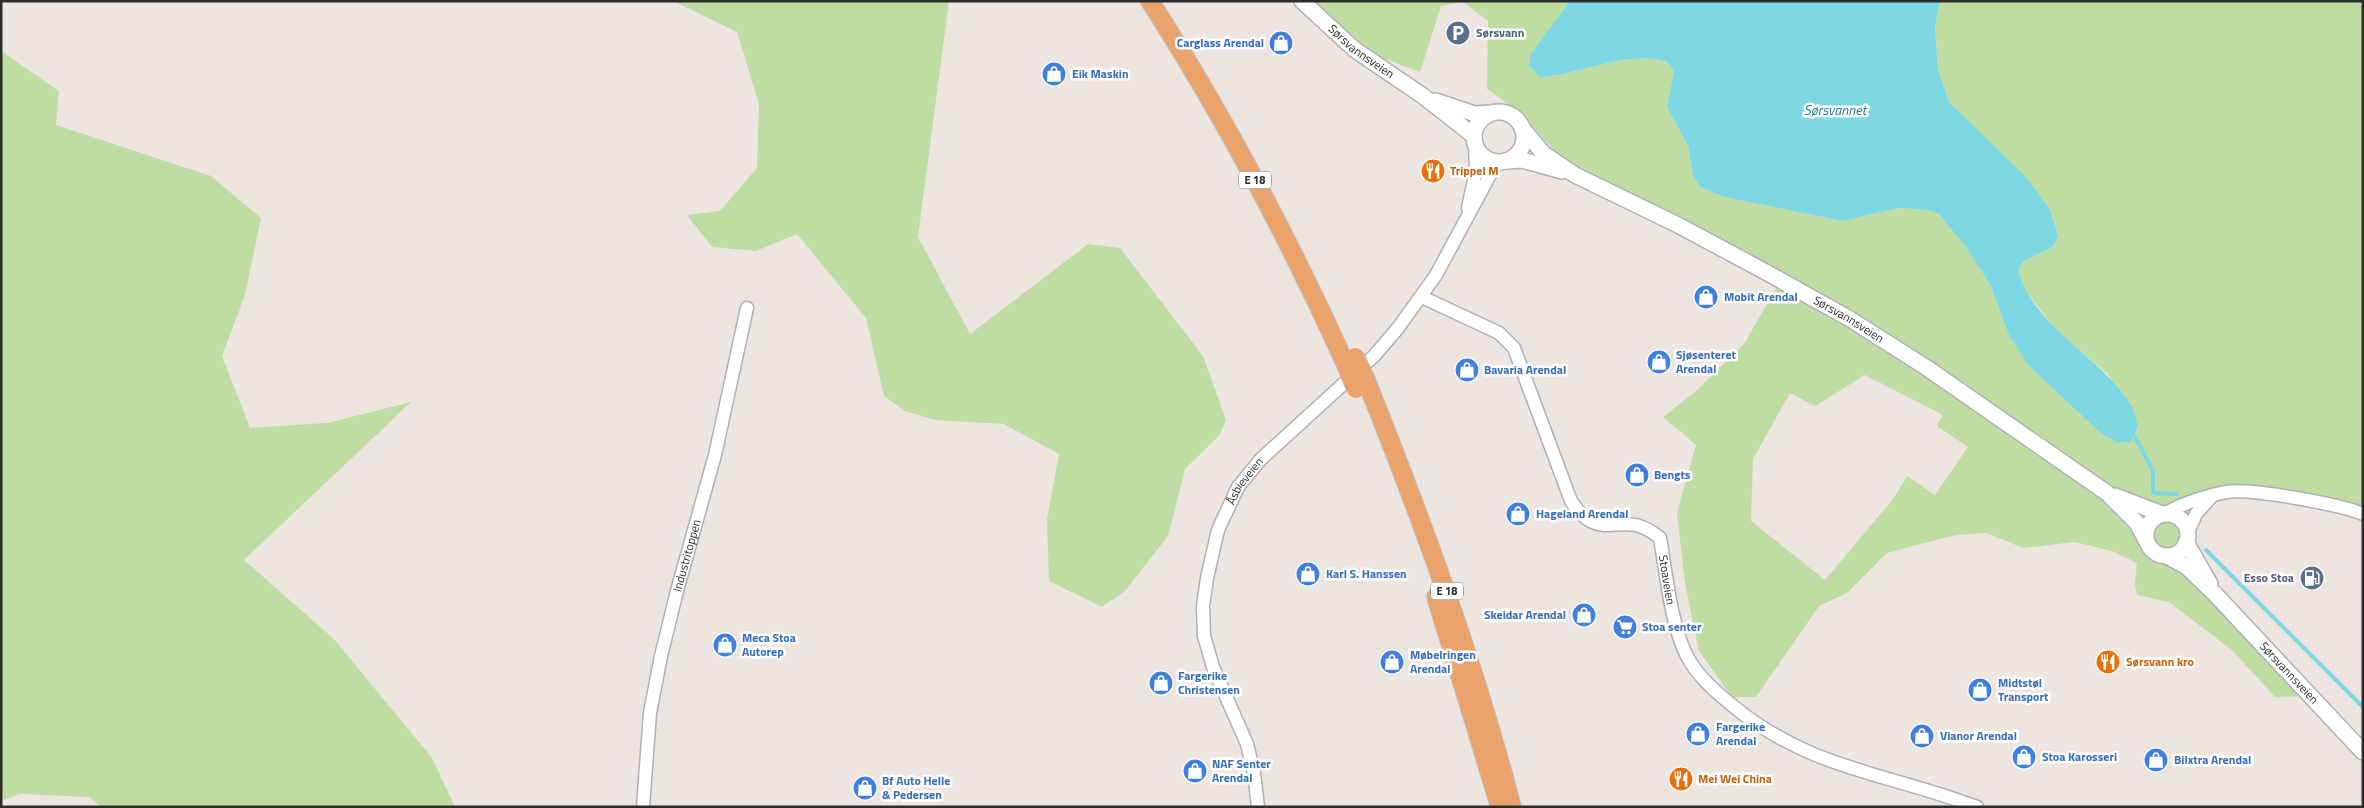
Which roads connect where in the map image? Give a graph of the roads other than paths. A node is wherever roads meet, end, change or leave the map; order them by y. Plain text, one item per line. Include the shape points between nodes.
1 (1150, 1) edge
2 (1164, 1) edge
3 (1302, 1) edge
4 (1423, 96) junction
5 (1491, 114) junction
6 (1522, 128) junction
7 (1474, 140) junction
8 (1501, 162) junction
9 (1575, 175) junction
10 (1464, 222) junction
11 (1422, 297) junction
12 (747, 308) dead end
13 (1350, 361) junction
14 (1361, 384) junction
15 (2107, 493) junction
16 (2212, 496) junction
17 (2360, 512) edge
18 (2163, 514) junction
19 (2187, 537) junction
20 (2146, 540) junction
21 (2167, 556) junction
22 (2215, 594) junction
23 (2363, 752) edge
24 (643, 807) edge
25 (1258, 807) edge
26 (1500, 807) edge
27 (1512, 807) edge
28 (1977, 807) edge

1 - 13 highway, E 18 via 1196,73
2 - 13 highway, E 18 via 1210,73 1295,229
3 - 4 main road, Sørsvannsveien via 1354,49
4 - 5 main road, Sørsvannsveien via 1475,114
4 - 7 main road, Sørsvannsveien
5 - 6 main road via 1508,114
5 - 7 main road via 1479,122
6 - 8 main road via 1524,136 1519,152
6 - 9 main road, Sørsvannsveien via 1544,154
7 - 8 main road via 1484,157
7 - 10 street, Åsbieveien via 1476,171
8 - 9 main road, Sørsvannsveien via 1522,160
8 - 10 street, Åsbieveien
9 - 15 main road, Sørsvannsveien via 1678,225 1850,319 1927,368
10 - 11 street, Åsbieveien
11 - 25 street, Åsbieveien via 1374,356 1260,459 1238,488 1218,530 1206,578 1204,636 1248,744
11 - 28 street, Stoaveien via 1499,333 1510,342 1571,501 1583,516 1594,522 1640,524 1660,538 1677,629 1687,656 1720,696 1766,731 1817,757
12 - 24 street, Industritoppen via 715,455 661,656 650,713
13 - 14 highway, E 18, bridge
14 - 26 highway, E 18 via 1431,581
14 - 27 highway, E 18 via 1444,583
15 - 18 main road, Sørsvannsveien
15 - 20 main road, Sørsvannsveien via 2137,522
16 - 17 street via 2239,491
16 - 18 street via 2196,498
16 - 19 street via 2196,514
18 - 19 main road via 2182,520
18 - 20 main road via 2155,516 2147,527
19 - 21 main road via 2179,552
19 - 22 main road, Sørsvannsveien
20 - 21 main road via 2153,551
21 - 22 main road, Sørsvannsveien via 2187,567
22 - 23 main road, Sørsvannsveien

